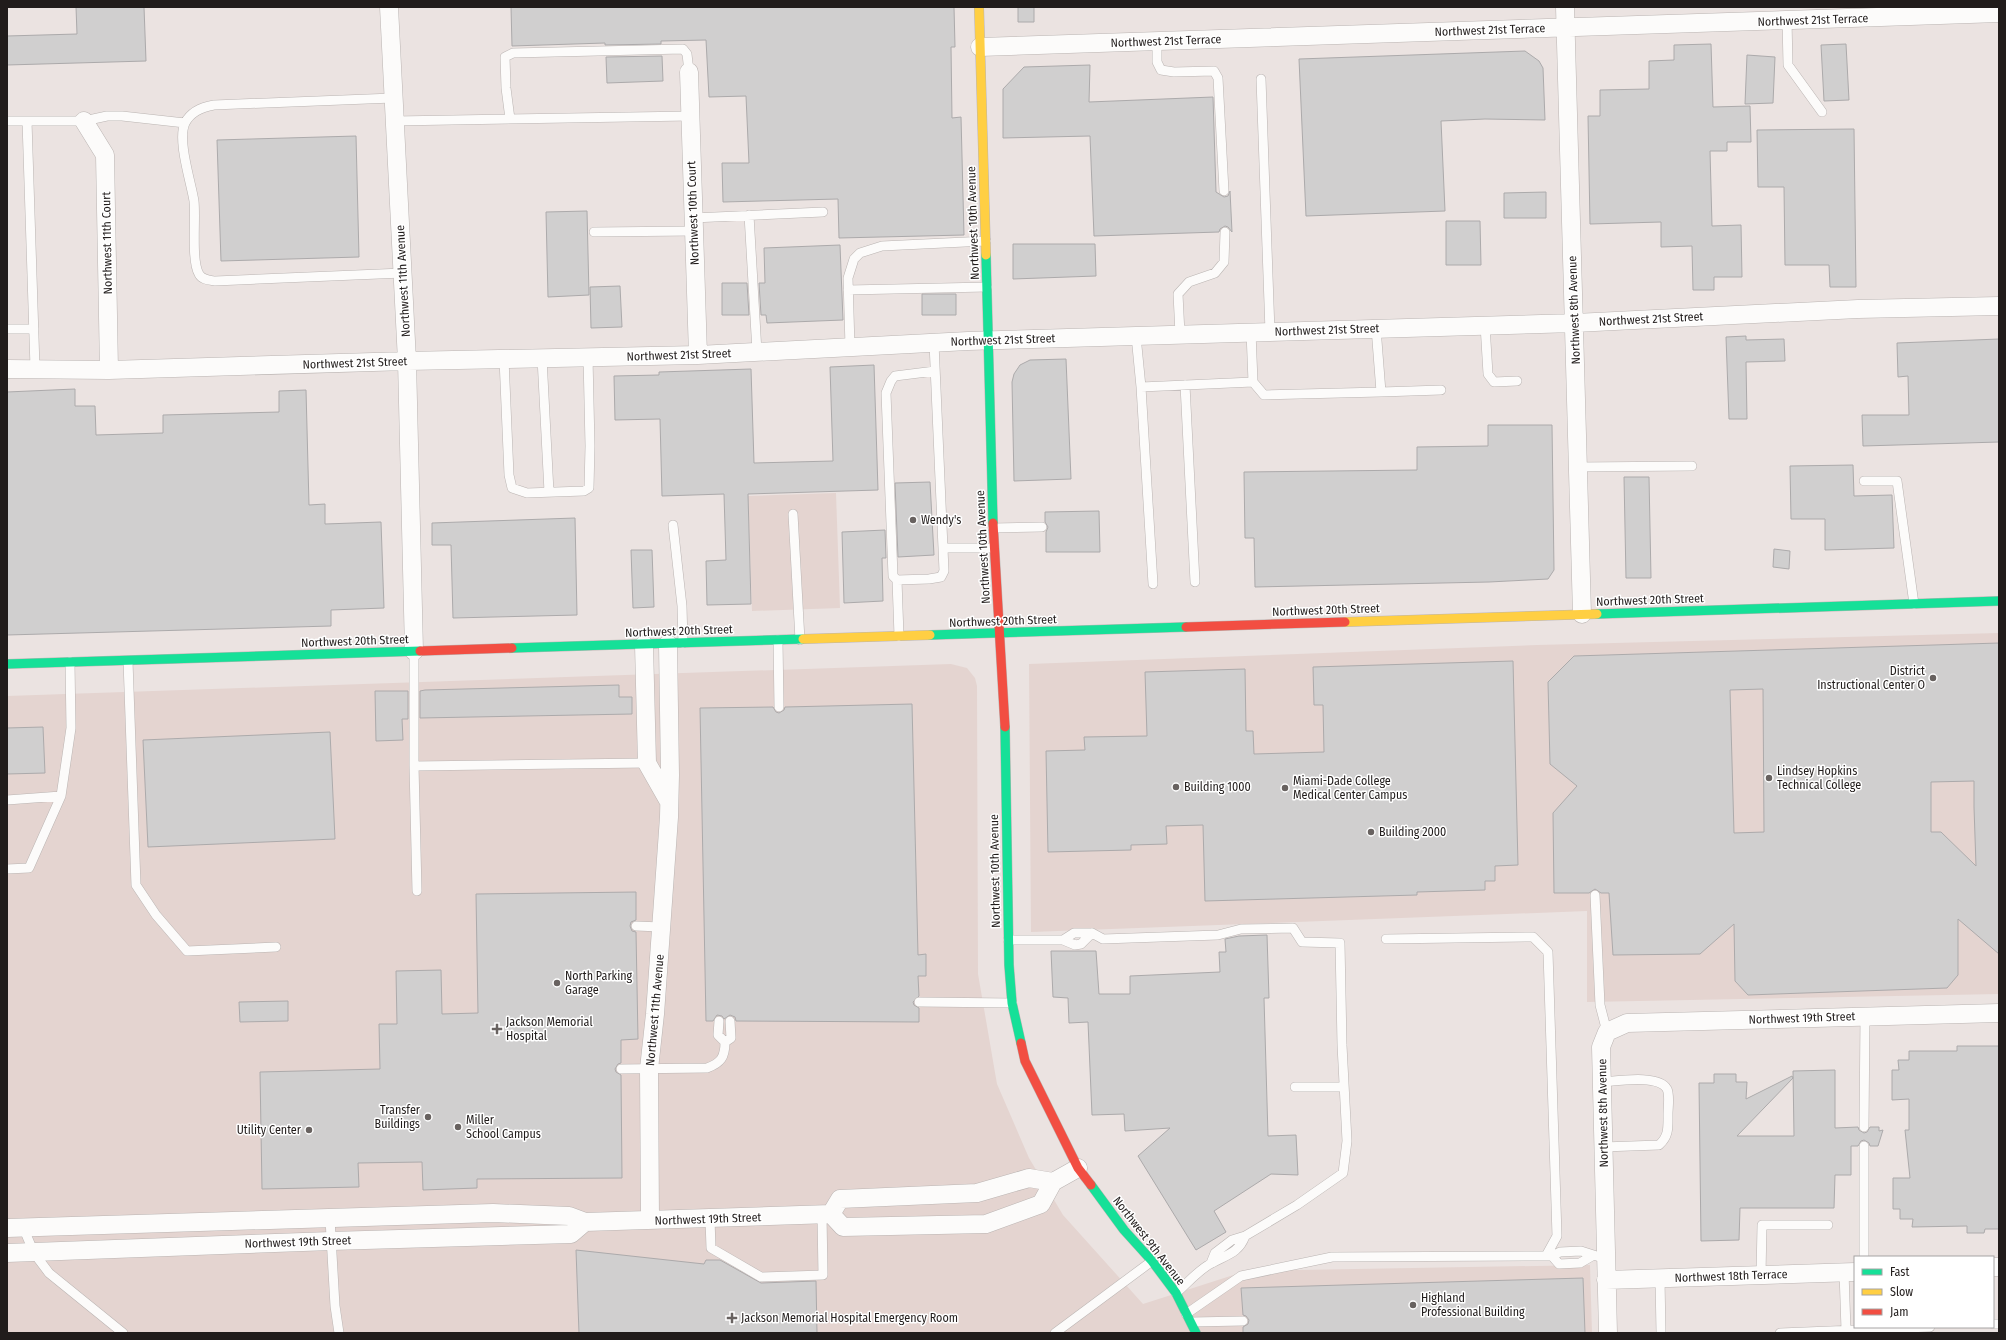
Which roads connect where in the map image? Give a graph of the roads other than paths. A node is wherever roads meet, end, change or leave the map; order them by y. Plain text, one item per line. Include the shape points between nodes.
1 (389, 7) edge
2 (979, 7) edge
3 (1565, 7) edge
4 (1999, 13) edge
5 (1788, 20) junction
6 (1565, 28) junction
7 (1157, 41) junction
8 (980, 46) junction
9 (688, 72) joint
10 (1261, 79) dead end
11 (393, 98) junction
12 (1822, 112) dead end
13 (690, 116) junction
14 (510, 119) junction
15 (7, 121) edge
16 (27, 121) junction
17 (84, 121) junction
18 (394, 121) junction
19 (184, 123) junction
20 (1224, 192) dead end
21 (824, 212) dead end
22 (749, 215) junction
23 (694, 225) junction
24 (594, 232) dead end
25 (1225, 232) dead end
26 (986, 241) junction
27 (403, 273) junction
28 (987, 287) junction
29 (848, 290) junction
30 (1999, 306) edge
31 (1575, 323) junction
32 (1484, 325) junction
33 (1376, 328) junction
34 (7, 329) edge
35 (34, 329) junction
36 (1251, 332) junction
37 (1270, 332) junction
38 (1180, 334) junction
39 (1136, 336) junction
40 (987, 340) junction
41 (934, 343) junction
42 (850, 347) junction
43 (757, 352) junction
44 (698, 355) junction
45 (588, 357) junction
46 (542, 358) junction
47 (504, 359) junction
48 (407, 361) junction
49 (35, 368) junction
50 (7, 369) edge
51 (109, 370) junction
52 (935, 371) junction
53 (1253, 382) junction
54 (1517, 382) dead end
55 (1185, 385) junction
56 (1141, 387) junction
57 (1440, 390) dead end
58 (1381, 392) junction
59 (1692, 466) dead end
60 (1578, 467) junction
61 (1864, 481) dead end
62 (549, 492) junction
63 (793, 514) dead end
64 (673, 525) dead end
65 (1042, 527) dead end
66 (994, 528) junction
67 (943, 548) junction
68 (994, 548) junction
69 (897, 580) junction
70 (1195, 582) dead end
71 (1153, 584) dead end
72 (1999, 601) edge
73 (1914, 604) junction
74 (1582, 614) junction
75 (1000, 633) junction
76 (899, 636) junction
77 (778, 640) junction
78 (800, 640) junction
79 (675, 644) junction
80 (644, 645) junction
81 (414, 651) junction
82 (128, 660) junction
83 (70, 662) junction
84 (7, 664) edge
85 (779, 707) dead end
86 (647, 762) junction
87 (414, 766) junction
88 (61, 796) junction
89 (7, 800) edge
90 (668, 800) junction
91 (7, 869) edge
92 (417, 891) dead end
93 (1595, 895) dead end
94 (636, 926) dead end
95 (661, 927) junction
96 (1386, 939) dead end
97 (1008, 940) junction
98 (276, 948) dead end
99 (919, 1002) dead end
100 (1012, 1003) junction
101 (1999, 1012) edge
102 (1865, 1016) junction
103 (719, 1021) dead end
104 (730, 1021) dead end
105 (1607, 1032) junction
106 (725, 1042) junction
107 (649, 1068) junction
108 (621, 1069) dead end
109 (1602, 1082) junction
110 (1295, 1087) dead end
111 (1344, 1087) junction
112 (1864, 1127) dead end
113 (1864, 1146) dead end
114 (1603, 1147) junction
115 (1078, 1168) junction
116 (1053, 1182) junction
117 (826, 1215) junction
118 (330, 1219) junction
119 (710, 1219) junction
120 (650, 1220) junction
121 (585, 1222) junction
122 (1828, 1225) dead end
123 (15, 1228) edge
124 (331, 1241) junction
125 (34, 1252) junction
126 (7, 1253) edge
127 (1549, 1256) junction
128 (1864, 1256) edge
129 (1599, 1257) junction
130 (1152, 1261) junction
131 (1849, 1272) edge
132 (1761, 1275) junction
133 (1660, 1279) junction
134 (1606, 1280) junction
135 (1176, 1293) junction
136 (1188, 1318) junction
137 (1243, 1321) dead end
138 (1893, 1328) edge
139 (1846, 1330) junction
140 (123, 1333) edge
141 (339, 1333) edge
142 (1055, 1333) edge
143 (1196, 1333) edge
144 (1608, 1333) edge
145 (1661, 1333) edge
146 (1780, 1333) edge

1 - 11 street, Northwest 11th Avenue
2 - 8 main road, Northwest 10th Avenue
3 - 6 street, Northwest 8th Avenue
4 - 5 street, Northwest 21st Terrace
5 - 6 street, Northwest 21st Terrace
5 - 12 lane via 1788,65
6 - 7 street, Northwest 21st Terrace
6 - 31 street, Northwest 8th Avenue
7 - 8 street, Northwest 21st Terrace
7 - 20 lane via 1157,62 1161,70 1214,71 1218,78
8 - 26 main road, Northwest 10th Avenue
9 - 13 street, Northwest 10th Court
9 - 14 lane via 687,54 683,49 674,48 513,53 505,57
10 - 37 lane
11 - 18 street, Northwest 11th Avenue
11 - 19 lane via 214,105 200,107
13 - 14 lane
13 - 23 street, Northwest 10th Court
14 - 18 lane
15 - 16 lane
16 - 17 lane
16 - 35 lane
17 - 19 lane via 107,116
17 - 51 street, Northwest 11th Court via 105,155
18 - 27 street, Northwest 11th Avenue
19 - 27 lane via 185,160 194,201 196,263 204,280
21 - 22 lane
22 - 23 lane
22 - 43 lane
23 - 24 lane
23 - 44 street, Northwest 10th Court
25 - 38 lane via 1224,262 1215,273 1189,282 1178,294
26 - 28 main road, Northwest 10th Avenue
26 - 29 lane via 882,246 860,253 854,259 848,278
27 - 48 street, Northwest 11th Avenue
28 - 29 lane
28 - 40 main road, Northwest 10th Avenue
29 - 42 lane
30 - 31 street, Northwest 21st Street
31 - 32 street, Northwest 21st Street
31 - 60 street, Northwest 8th Avenue
32 - 33 street, Northwest 21st Street
32 - 54 lane via 1488,374 1494,382
33 - 37 street, Northwest 21st Street
33 - 58 lane
34 - 35 lane
35 - 49 lane
36 - 37 street, Northwest 21st Street
36 - 38 street, Northwest 21st Street
36 - 53 lane
38 - 39 street, Northwest 21st Street
39 - 40 street, Northwest 21st Street
39 - 56 lane
40 - 41 street, Northwest 21st Street
40 - 66 main road, Northwest 10th Avenue
41 - 42 street, Northwest 21st Street
41 - 52 lane
42 - 43 street, Northwest 21st Street
43 - 44 street, Northwest 21st Street
44 - 45 street, Northwest 21st Street
45 - 46 street, Northwest 21st Street
45 - 62 lane via 589,488 584,491
46 - 47 street, Northwest 21st Street
46 - 62 lane
47 - 48 street, Northwest 21st Street
47 - 62 lane via 509,475 512,488 527,493
48 - 51 street, Northwest 21st Street
48 - 81 street, Northwest 11th Avenue
49 - 50 street, Northwest 21st Street
49 - 51 street, Northwest 21st Street
52 - 67 lane
52 - 69 lane via 895,376 886,393 893,576
53 - 55 lane
53 - 58 lane via 1264,395
55 - 56 lane
55 - 70 lane
56 - 71 lane
57 - 58 lane
59 - 60 lane
60 - 74 street, Northwest 8th Avenue
61 - 73 lane via 1897,481
63 - 78 lane
64 - 79 lane via 682,606
65 - 66 lane
66 - 68 main road, Northwest 10th Avenue
67 - 68 lane
67 - 69 lane via 944,571 940,577 929,580
68 - 75 main road, Northwest 10th Avenue
69 - 76 lane
72 - 73 main road, Northwest 20th Street
73 - 74 main road, Northwest 20th Street
74 - 75 main road, Northwest 20th Street
75 - 76 main road, Northwest 20th Street
75 - 97 main road, Northwest 10th Avenue via 1004,691
76 - 78 main road, Northwest 20th Street
77 - 78 main road, Northwest 20th Street
77 - 79 main road, Northwest 20th Street
77 - 85 lane
79 - 80 main road, Northwest 20th Street
79 - 90 street, Northwest 11th Avenue
80 - 81 main road, Northwest 20th Street
80 - 86 street
81 - 82 main road, Northwest 20th Street
81 - 87 lane
82 - 83 main road, Northwest 20th Street
82 - 98 lane via 136,884 156,915 187,951
83 - 84 main road, Northwest 20th Street
83 - 88 lane via 71,728
86 - 87 lane
86 - 90 street
87 - 92 lane
88 - 89 lane
88 - 91 lane via 29,868
90 - 95 street, Northwest 11th Avenue
93 - 105 lane, Northwest 8th Avenue via 1600,997
94 - 95 lane
95 - 107 street, Northwest 11th Avenue
96 - 127 lane via 1533,937 1548,952 1557,1236
97 - 100 main road, Northwest 10th Avenue
97 - 111 lane via 1062,940 1075,945 1081,944 1092,934 1103,939 1218,935 1241,929 1293,928 1302,942 1340,943
99 - 100 lane
100 - 115 main road, Northwest 10th Avenue via 1024,1061
101 - 102 street, Northwest 19th Street
102 - 105 street, Northwest 19th Street via 1627,1023
102 - 112 lane
103 - 106 lane via 718,1034
104 - 106 lane via 730,1038
105 - 109 street, Northwest 8th Avenue via 1601,1047
106 - 107 lane via 725,1054 721,1061 707,1068
107 - 108 lane
107 - 120 street, Northwest 11th Avenue
109 - 114 street, Northwest 8th Avenue
109 - 114 lane via 1646,1080 1663,1084 1668,1090 1666,1139 1659,1145
110 - 111 lane
111 - 135 lane via 1347,1141 1343,1173 1297,1205 1245,1236 1242,1245 1222,1259 1211,1263
113 - 128 lane
114 - 129 street, Northwest 8th Avenue
115 - 116 street
115 - 130 main road, Northwest 9th Avenue via 1124,1230
116 - 117 street via 1029,1178 977,1193 840,1199
116 - 117 street via 1041,1204 986,1224 843,1227
117 - 119 street, Northwest 19th Street
117 - 119 lane via 823,1275 761,1277 711,1248
118 - 121 street, Northwest 19th Street via 508,1213 569,1216
118 - 123 street, Northwest 19th Street
118 - 124 lane
119 - 120 street, Northwest 19th Street
120 - 121 street, Northwest 19th Street
121 - 124 street, Northwest 19th Street via 571,1234
122 - 132 lane via 1762,1225
123 - 125 lane
124 - 125 street, Northwest 19th Street
124 - 141 lane
125 - 126 street, Northwest 19th Street
125 - 140 lane via 49,1273
127 - 129 lane via 1560,1252 1581,1251
127 - 136 lane via 1332,1257 1241,1276
129 - 134 street, Northwest 8th Avenue
130 - 135 main road, Northwest 9th Avenue
130 - 142 lane
131 - 132 street, Northwest 18th Terrace
131 - 139 lane
132 - 133 street, Northwest 18th Terrace
133 - 134 street, Northwest 18th Terrace
133 - 145 lane
134 - 144 street, Northwest 8th Avenue
135 - 136 main road, Northwest 9th Avenue
136 - 137 lane
136 - 143 main road, Northwest 9th Avenue
138 - 139 lane
139 - 146 lane

